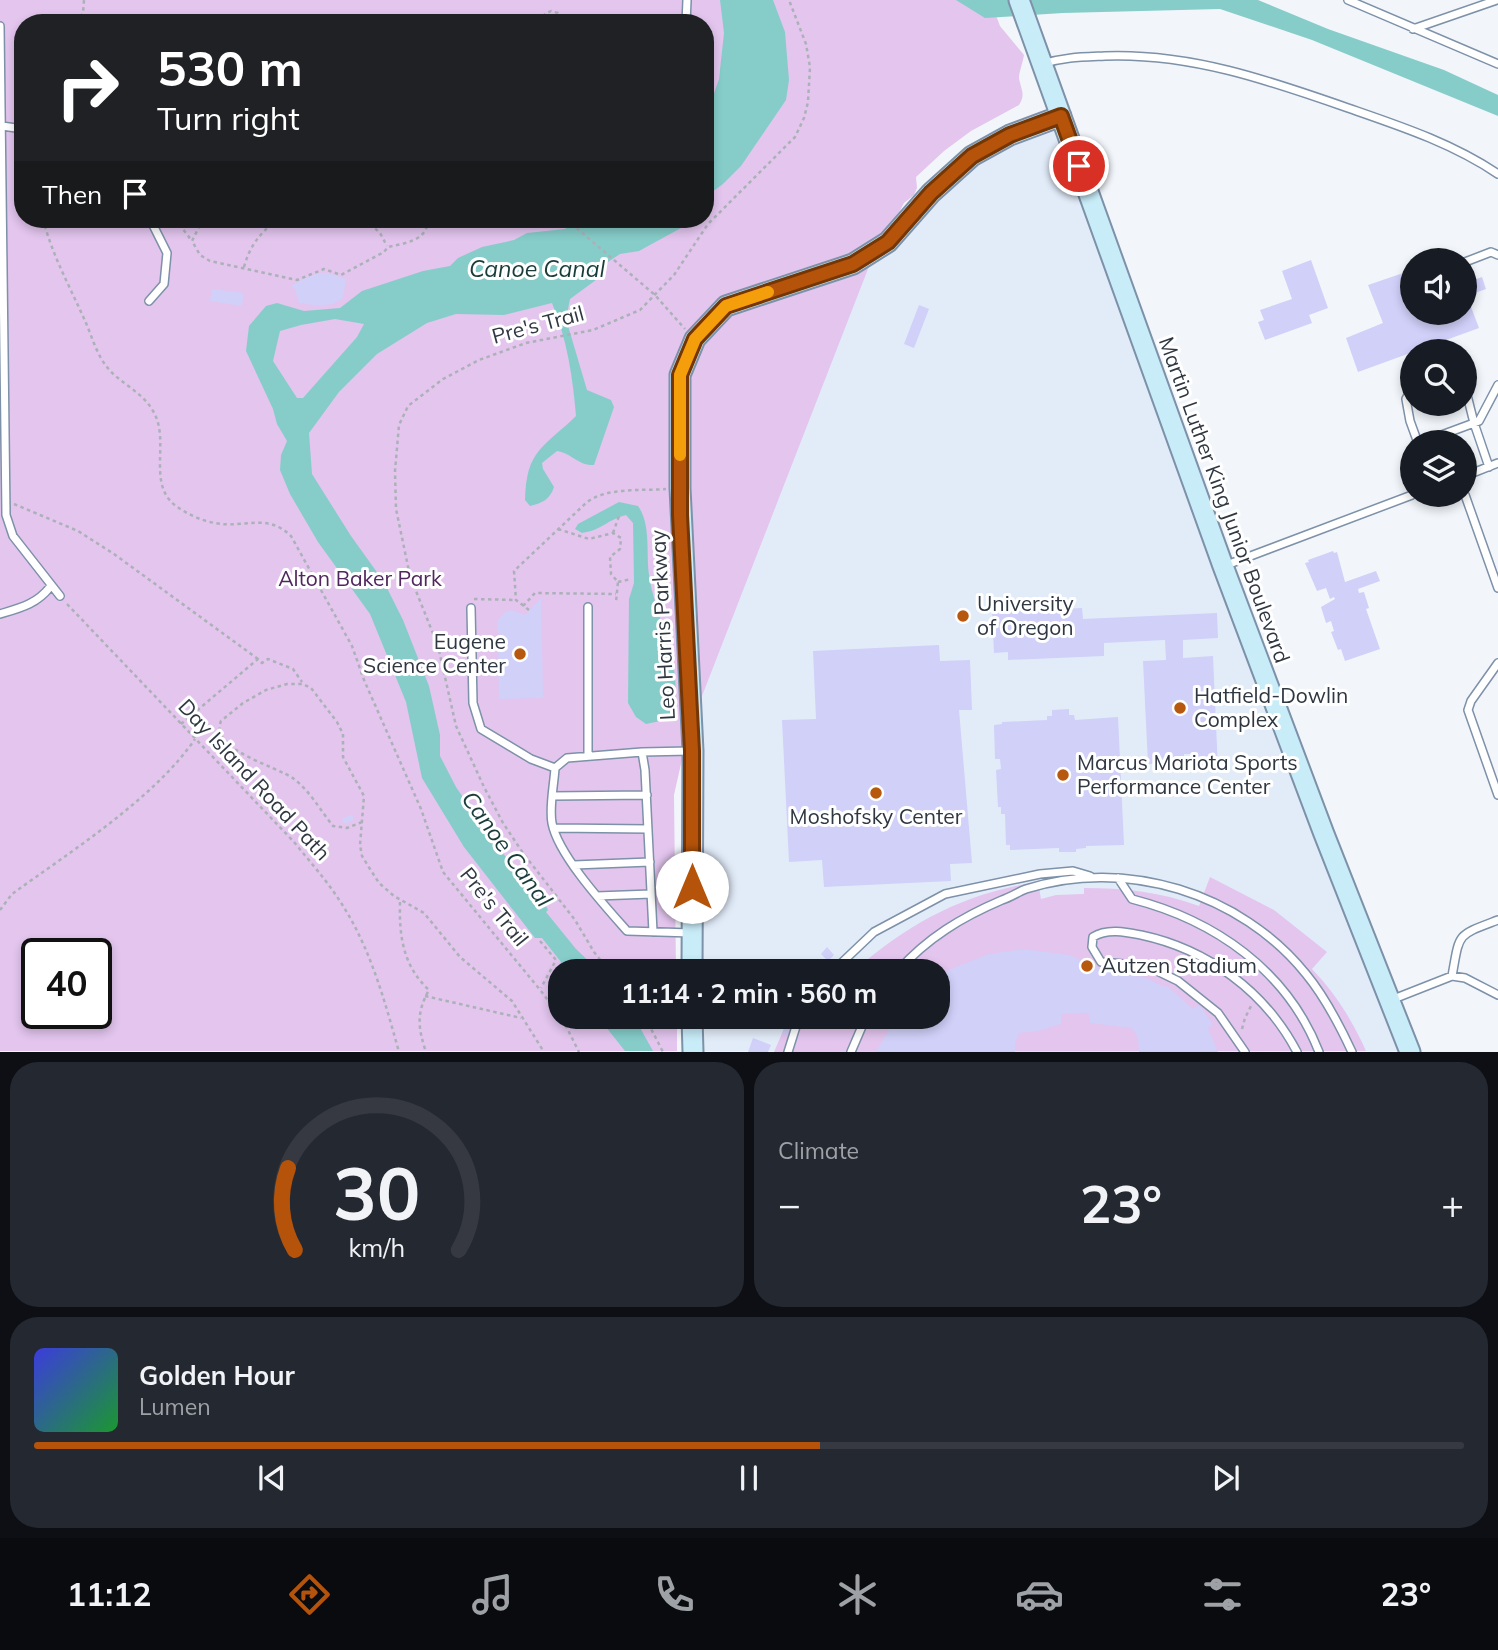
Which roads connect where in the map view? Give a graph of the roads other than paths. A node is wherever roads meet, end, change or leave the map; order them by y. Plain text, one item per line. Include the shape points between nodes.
1 (1019, 0) edge
2 (1348, 0) edge
3 (1497, 0) edge
4 (0, 26) edge
5 (1412, 29) junction
6 (1042, 64) junction
7 (1498, 64) edge
8 (1061, 116) junction
9 (2, 126) junction
10 (14, 128) edge
11 (1498, 174) edge
12 (154, 228) edge
13 (1498, 255) edge
14 (1477, 257) edge
15 (1, 266) edge
16 (149, 300) dead end
17 (1, 346) edge
18 (1498, 385) edge
19 (1473, 416) edge
20 (1475, 423) junction
21 (1455, 430) edge
22 (1498, 463) edge
23 (1489, 467) junction
24 (1477, 472) edge
25 (1400, 500) edge
26 (1469, 507) edge
27 (4, 520) edge
28 (1223, 566) junction
29 (50, 587) junction
30 (1498, 587) edge
31 (60, 596) road end
32 (588, 607) dead end
33 (471, 608) road end
34 (0, 614) edge
35 (1498, 663) edge
36 (692, 751) junction
37 (642, 752) junction
38 (588, 755) junction
39 (555, 768) junction
40 (647, 795) junction
41 (1498, 795) edge
42 (553, 796) junction
43 (554, 828) junction
44 (648, 828) junction
45 (650, 862) junction
46 (574, 865) junction
47 (1094, 877) junction
48 (1118, 878) junction
49 (652, 894) junction
50 (597, 896) junction
51 (1498, 920) edge
52 (653, 932) junction
53 (692, 933) junction
54 (692, 959) edge
55 (845, 959) edge
56 (911, 959) edge
57 (1452, 976) junction
58 (1498, 995) edge
59 (1390, 1000) junction
60 (692, 1029) edge
61 (795, 1029) edge
62 (861, 1029) edge
63 (1243, 1049) edge
64 (693, 1052) edge
65 (788, 1052) edge
66 (851, 1052) edge
67 (1297, 1052) edge
68 (1319, 1052) edge
69 (1352, 1052) edge
70 (1410, 1052) edge

1 - 6 main road, Martin Luther King Junior Boulevard
2 - 5 lane
3 - 5 lane
4 - 9 lane
5 - 7 lane
6 - 8 main road, Martin Luther King Junior Boulevard
6 - 11 lane via 1063,57 1157,56 1205,64 1384,120 1451,146
8 - 28 main road, Martin Luther King Junior Boulevard
8 - 36 main road, Leo Harris Parkway via 1010,135 972,156 888,242 853,264 726,306 695,339 680,375 680,488
9 - 10 lane
9 - 15 lane
12 - 16 lane via 167,254 164,284
13 - 14 lane via 1491,252
15 - 17 lane
17 - 27 lane
18 - 20 lane
19 - 20 lane
20 - 21 lane
20 - 23 lane
22 - 23 lane
23 - 24 lane
25 - 28 lane
26 - 30 lane
27 - 29 lane
28 - 59 main road, Martin Luther King Junior Boulevard
29 - 31 lane
29 - 34 lane via 41,598
32 - 38 lane
33 - 39 lane via 474,703 481,729
35 - 41 lane via 1468,710
36 - 37 lane
36 - 53 main road, Leo Harris Parkway
37 - 38 lane
37 - 40 lane
38 - 39 lane via 567,758
39 - 42 lane
40 - 42 lane
40 - 44 lane
42 - 43 lane
43 - 44 lane
43 - 46 lane
44 - 45 lane
45 - 46 lane
45 - 49 lane
46 - 50 lane
47 - 48 lane
47 - 55 lane via 1073,871 1040,874 945,894 874,932
47 - 56 lane via 1028,888 979,909 935,936
48 - 68 lane via 1132,900 1184,915 1253,959 1290,1000
48 - 69 lane via 1189,892 1258,928 1305,972
49 - 50 lane
49 - 52 lane
50 - 52 lane via 627,931
51 - 57 lane via 1469,931 1457,943
52 - 53 lane
53 - 54 main road, Leo Harris Parkway
57 - 58 lane
57 - 59 lane
59 - 70 main road, Martin Luther King Junior Boulevard
60 - 64 main road
61 - 65 lane
62 - 66 lane
63 - 67 lane via 1218,1013 1186,986 1147,966 1101,962 1091,942 1098,934 1120,932 1165,941 1215,964 1258,999

